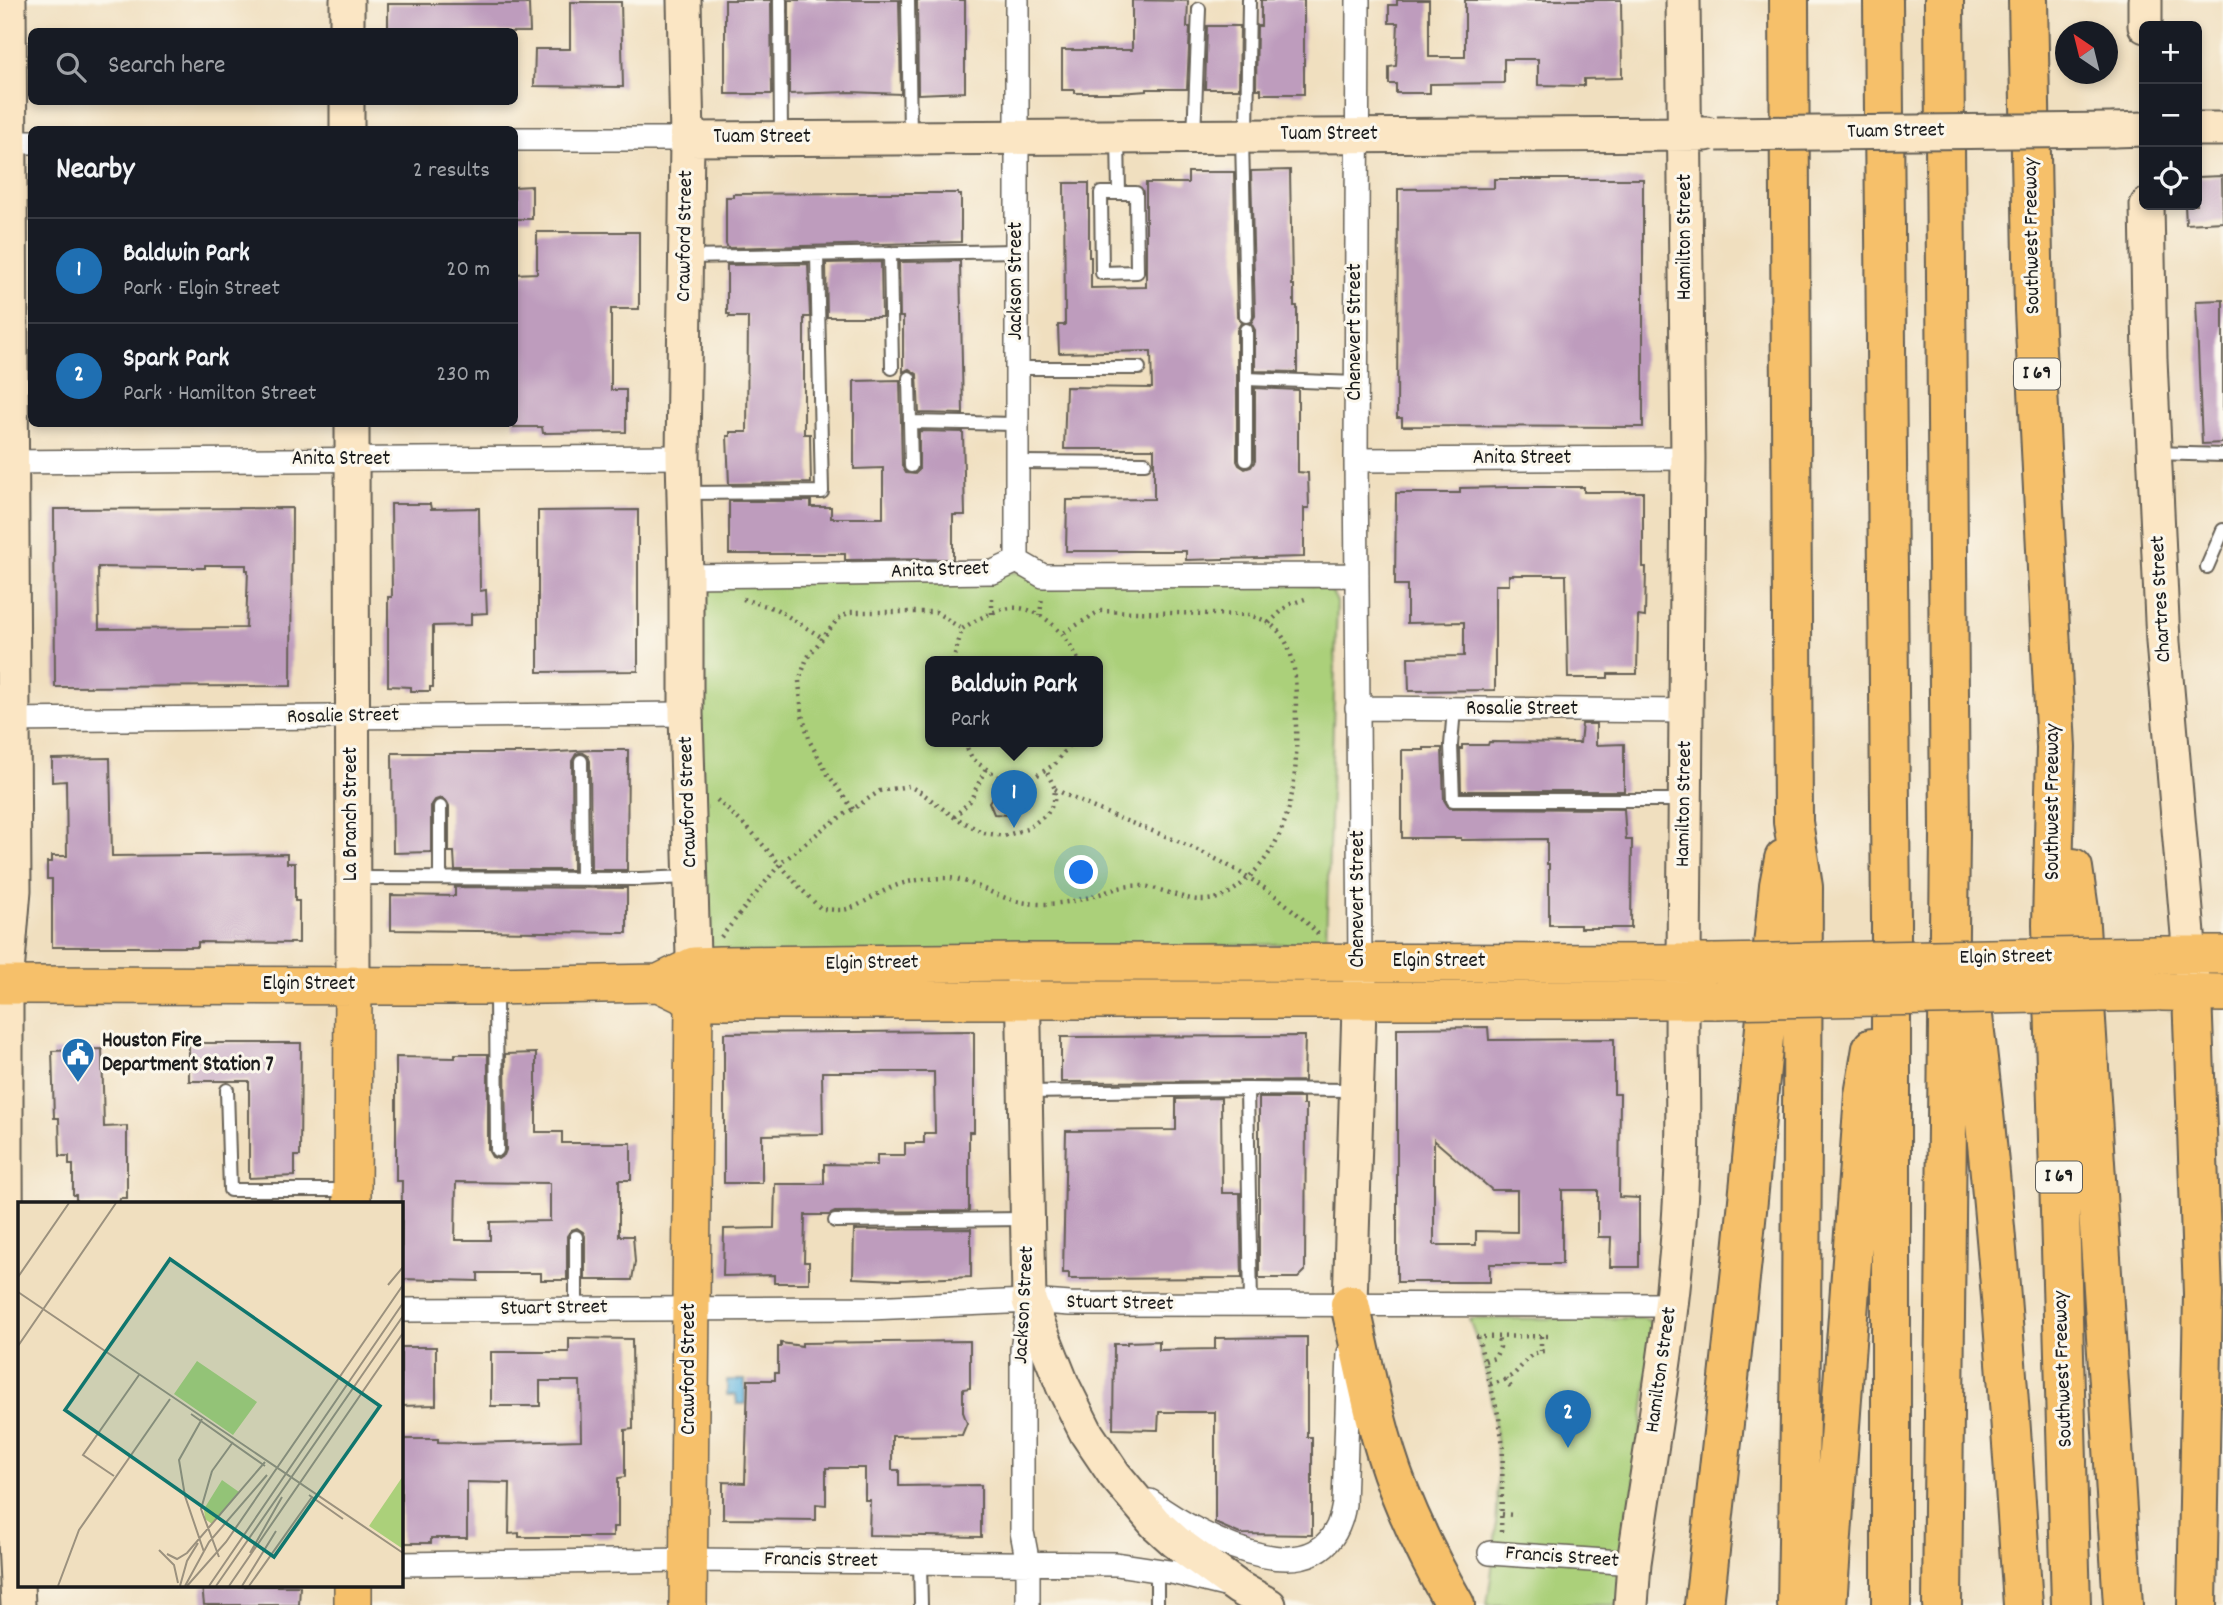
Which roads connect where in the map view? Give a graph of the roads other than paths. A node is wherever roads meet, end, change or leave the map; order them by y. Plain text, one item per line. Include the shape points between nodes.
1 (9, 0) edge
2 (347, 0) edge
3 (684, 0) edge
4 (780, 0) edge
5 (908, 0) edge
6 (1017, 0) edge
7 (1249, 0) edge
8 (1357, 0) edge
9 (1684, 0) edge
10 (1789, 0) edge
11 (1883, 0) edge
12 (1944, 0) edge
13 (2028, 0) edge
14 (2145, 0) edge
15 (1199, 9) dead end
16 (2145, 21) edge
17 (347, 28) edge
18 (347, 105) edge
19 (347, 126) edge
20 (2202, 129) edge
21 (2223, 129) edge
22 (2129, 130) edge
23 (1701, 134) junction
24 (1357, 135) junction
25 (1118, 136) junction
26 (1194, 136) junction
27 (1244, 136) junction
28 (910, 137) junction
29 (1017, 137) junction
30 (780, 138) junction
31 (518, 139) edge
32 (687, 139) junction
33 (14, 142) edge
34 (1119, 193) junction
35 (2147, 210) edge
36 (1017, 251) junction
37 (890, 253) junction
38 (817, 254) junction
39 (685, 257) junction
40 (1245, 316) dead end
41 (5, 329) edge
42 (1246, 330) dead end
43 (892, 368) dead end
44 (1017, 368) junction
45 (1139, 368) dead end
46 (909, 378) dead end
47 (1246, 379) junction
48 (1356, 383) junction
49 (910, 422) junction
50 (1017, 424) junction
51 (352, 427) edge
52 (2154, 453) junction
53 (2223, 455) edge
54 (683, 457) junction
55 (1688, 458) junction
56 (353, 460) junction
57 (1246, 460) dead end
58 (1356, 460) junction
59 (1017, 461) junction
60 (5, 462) edge
61 (1144, 463) dead end
62 (911, 466) dead end
63 (684, 493) junction
64 (2223, 530) edge
65 (1017, 561) junction
66 (2207, 567) dead end
67 (1357, 575) junction
68 (686, 576) junction
69 (6, 618) edge
70 (1357, 708) junction
71 (1454, 709) junction
72 (1686, 711) junction
73 (686, 714) junction
74 (352, 717) junction
75 (6, 720) edge
76 (2056, 748) junction
77 (581, 761) dead end
78 (1685, 800) junction
79 (440, 807) dead end
80 (7, 810) edge
81 (1793, 822) junction
82 (1950, 834) junction
83 (691, 877) junction
84 (353, 878) junction
85 (440, 878) junction
86 (582, 879) junction
87 (1891, 921) junction
88 (2190, 955) edge
89 (1023, 962) junction
90 (1360, 962) junction
91 (1699, 963) junction
92 (702, 969) junction
93 (3, 985) edge
94 (353, 985) junction
95 (496, 986) junction
96 (2191, 993) edge
97 (1698, 999) junction
98 (1024, 1000) junction
99 (1359, 1000) junction
100 (2223, 1039) edge
101 (1247, 1089) junction
102 (2196, 1089) junction
103 (227, 1090) dead end
104 (1356, 1090) junction
105 (1026, 1091) junction
106 (497, 1150) dead end
107 (3, 1158) edge
108 (352, 1197) edge
109 (1028, 1219) junction
110 (835, 1221) dead end
111 (576, 1237) dead end
112 (1029, 1301) junction
113 (1251, 1304) junction
114 (1350, 1304) junction
115 (1672, 1305) junction
116 (690, 1307) junction
117 (576, 1308) junction
118 (402, 1310) edge
119 (4, 1369) edge
120 (1114, 1474) junction
121 (1495, 1548) road end
122 (689, 1560) junction
123 (9, 1563) edge
124 (920, 1563) junction
125 (1634, 1563) junction
126 (402, 1564) edge
127 (1028, 1564) junction
128 (1157, 1570) junction
129 (1239, 1588) junction
130 (18, 1605) edge
131 (688, 1605) edge
132 (921, 1605) edge
133 (1028, 1605) edge
134 (1157, 1605) edge
135 (1269, 1605) edge
136 (1455, 1605) edge
137 (1631, 1605) edge
138 (1704, 1605) edge
139 (1797, 1605) edge
140 (1827, 1605) edge
141 (1891, 1605) edge
142 (1942, 1605) edge
143 (2023, 1605) edge
144 (2071, 1605) edge
145 (2123, 1605) edge
146 (2197, 1605) edge

1 - 33 street
2 - 17 street
3 - 32 street, Crawford Street
4 - 30 lane
5 - 28 lane
6 - 29 street, Jackson Street
7 - 27 lane
8 - 24 street, Chenevert Street
9 - 23 street, Hamilton Street
10 - 81 highway
11 - 87 highway
12 - 82 highway
13 - 76 highway, Southwest Freeway / I 69 via 2034,310
14 - 16 street
15 - 26 lane
18 - 19 street
20 - 21 street
22 - 23 street, Tuam Street, bridge
23 - 24 street, Tuam Street
23 - 55 street, Hamilton Street
24 - 27 street, Tuam Street
24 - 48 street, Chenevert Street
25 - 26 street, Tuam Street
25 - 29 street, Tuam Street
25 - 34 lane
26 - 27 street, Tuam Street
27 - 40 lane
28 - 29 street, Tuam Street
28 - 30 street, Tuam Street
29 - 36 street, Jackson Street
30 - 32 street, Tuam Street
31 - 32 street, Tuam Street
32 - 39 street, Crawford Street
33 - 41 street
34 - 34 lane via 1101,193 1102,273 1137,272 1136,192
35 - 52 street, Chartres Street
36 - 37 lane
36 - 44 street, Jackson Street
37 - 38 lane
37 - 43 lane
38 - 39 lane
38 - 63 lane via 822,492
39 - 54 street, Crawford Street
41 - 60 street
42 - 47 lane
44 - 45 lane
44 - 50 street, Jackson Street
46 - 49 lane
47 - 48 lane
47 - 57 lane
48 - 58 street, Chenevert Street
49 - 50 lane
49 - 62 lane
50 - 59 street, Jackson Street
51 - 56 street, La Branch Street
52 - 53 lane
52 - 88 street, Chartres Street via 2163,642
54 - 56 street, Anita Street
54 - 63 street, Crawford Street
55 - 58 street, Anita Street
55 - 72 street, Hamilton Street
56 - 60 street, Anita Street
56 - 74 street, La Branch Street
58 - 67 street, Chenevert Street
59 - 61 lane
59 - 65 street, Jackson Street
60 - 69 street
63 - 68 street, Crawford Street
64 - 66 lane
65 - 67 street, Anita Street via 1043,576
65 - 68 street, Anita Street via 993,572
67 - 70 street, Chenevert Street
68 - 73 street, Crawford Street
69 - 75 street
70 - 71 street, Rosalie Street
70 - 90 street, Chenevert Street
71 - 72 street, Rosalie Street
71 - 78 lane via 1453,800
72 - 78 street, Hamilton Street
73 - 74 street, Rosalie Street
73 - 83 street, Crawford Street
74 - 75 street, Rosalie Street
74 - 84 street, La Branch Street
75 - 80 street
76 - 144 highway, Southwest Freeway / I 69 via 2052,925
76 - 145 highway via 2079,910
77 - 86 lane
78 - 91 street, Hamilton Street
79 - 85 lane
80 - 93 street via 14,890
81 - 138 highway via 1779,885
81 - 139 highway via 1803,887
82 - 142 highway
82 - 143 highway via 1980,1084
83 - 86 lane
83 - 92 street, Crawford Street
84 - 85 lane
84 - 94 street, La Branch Street
85 - 86 lane
87 - 140 highway via 1864,1095
87 - 141 highway
88 - 91 main road, Elgin Street, bridge
88 - 96 street, Chartres Street
89 - 90 main road, Elgin Street
89 - 92 main road, Elgin Street
89 - 98 street, Jackson Street
90 - 91 main road, Elgin Street
90 - 99 street, Chenevert Street
91 - 97 street, Hamilton Street
92 - 95 main road, Elgin Street via 659,984
92 - 98 main road, Elgin Street
92 - 116 main road, Crawford Street
93 - 94 main road, Elgin Street
93 - 107 street
94 - 95 main road, Elgin Street
94 - 108 main road, La Branch Street
95 - 106 lane
96 - 97 main road, Elgin Street, bridge
96 - 102 highway
97 - 99 main road, Elgin Street
97 - 115 street, Hamilton Street
98 - 99 main road, Elgin Street
98 - 105 street, Jackson Street
99 - 104 street, Chenevert Street
100 - 102 highway via 2207,1061
101 - 104 lane
101 - 105 lane
101 - 113 lane
102 - 146 highway via 2203,1294
103 - 108 lane via 230,1191
104 - 114 street, Chenevert Street
105 - 109 street, Jackson Street
107 - 119 street
109 - 110 lane
109 - 112 street, Jackson Street
111 - 117 lane
112 - 113 street, Stuart Street
112 - 116 street, Stuart Street via 870,1308
112 - 120 street via 1075,1410
112 - 127 street, Jackson Street via 1022,1349 1022,1532
113 - 114 street, Stuart Street
114 - 115 street, Stuart Street
114 - 120 street, Chenevert Street via 1342,1525 1334,1543 1313,1562 1275,1566 1249,1559 1173,1517
114 - 136 highway via 1398,1487
115 - 125 street, Hamilton Street
116 - 117 street, Stuart Street
116 - 122 main road, Crawford Street
117 - 118 street, Stuart Street
119 - 123 street
120 - 129 street via 1162,1529
121 - 125 street, Francis Street
122 - 124 street, Francis Street
122 - 126 street, Francis Street
122 - 131 main road, Crawford Street
123 - 130 street
124 - 127 street, Francis Street
124 - 132 lane
125 - 137 street, Hamilton Street
127 - 128 street, Francis Street via 1116,1564
127 - 133 street, Jackson Street
128 - 129 street, Francis Street
128 - 134 lane
129 - 135 street

